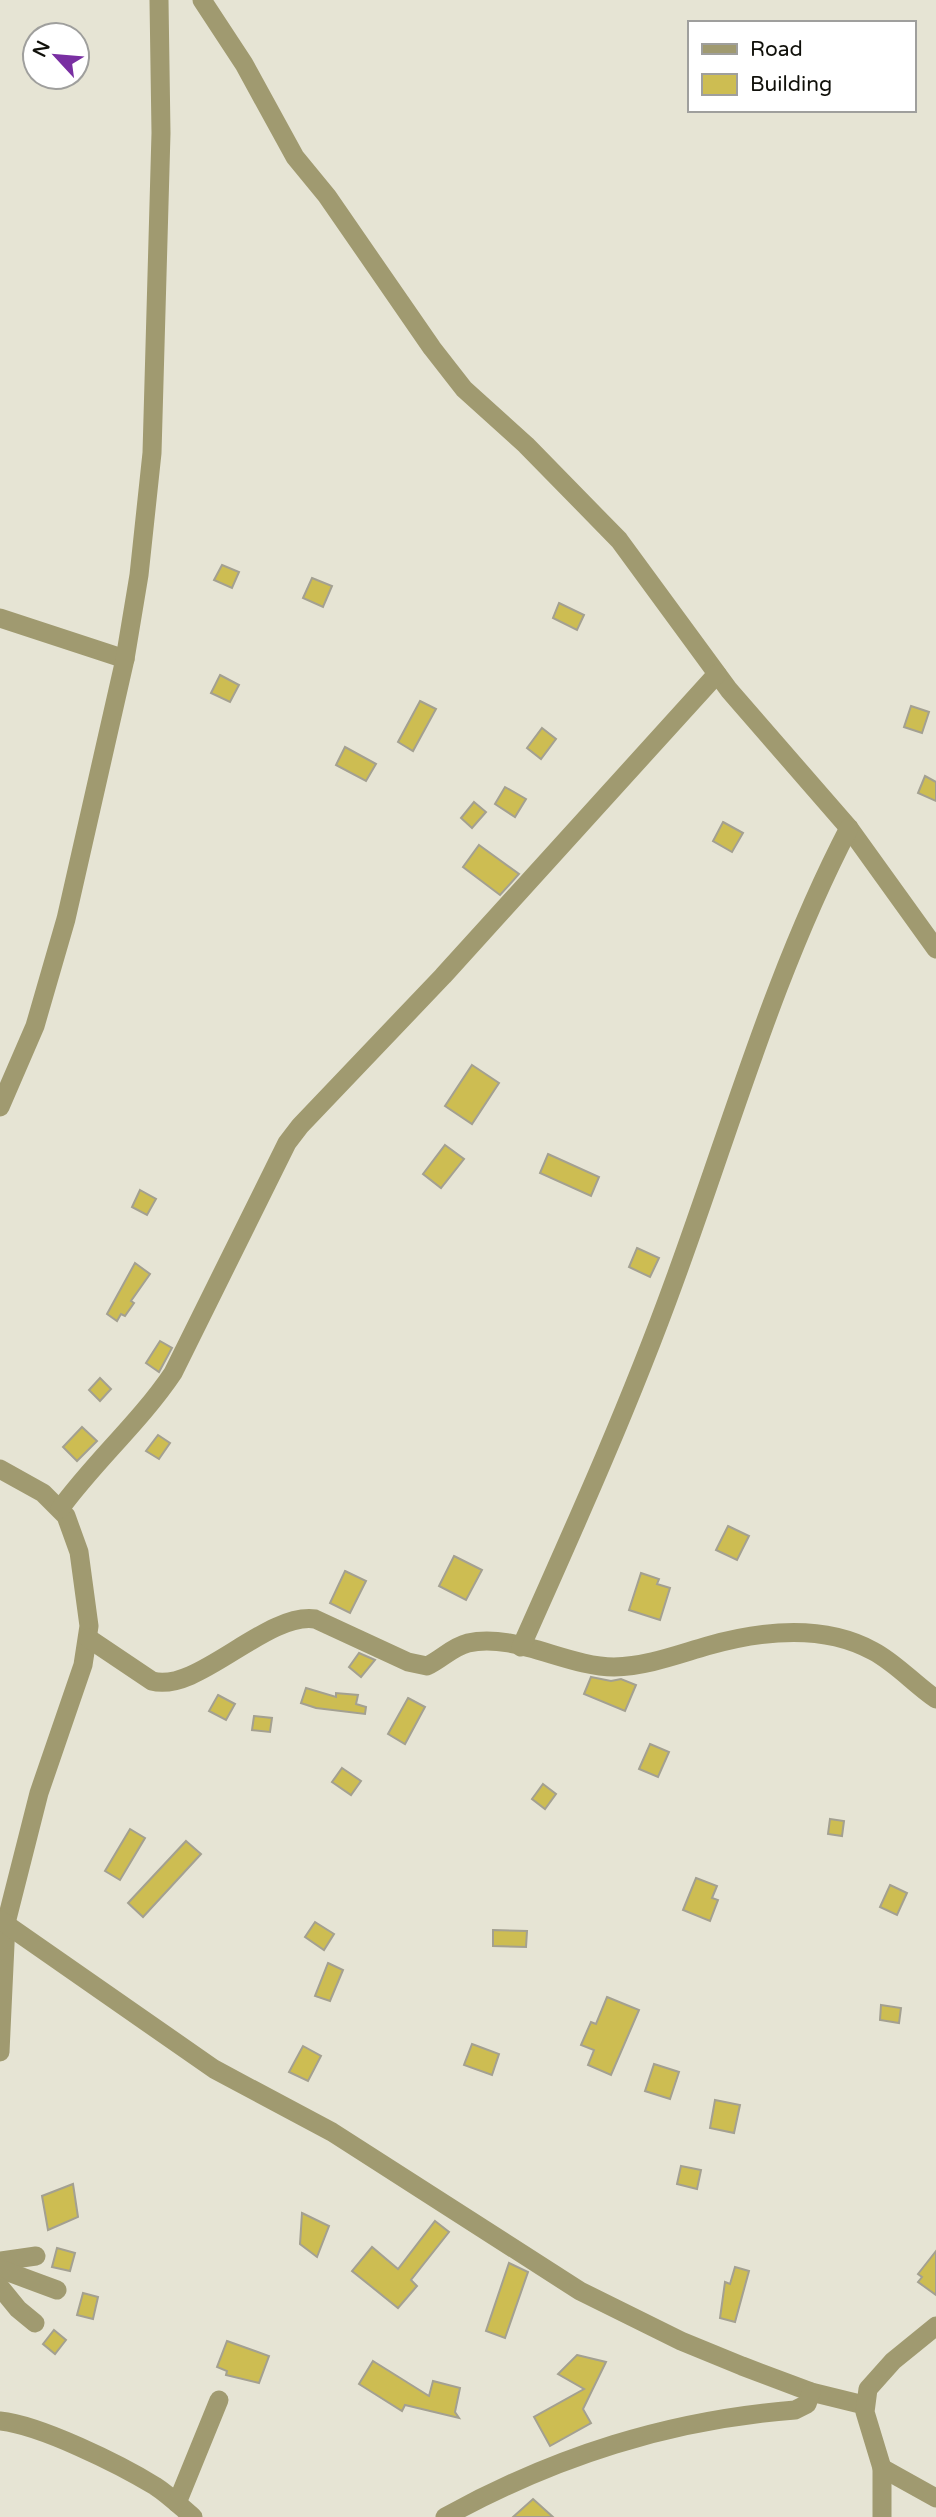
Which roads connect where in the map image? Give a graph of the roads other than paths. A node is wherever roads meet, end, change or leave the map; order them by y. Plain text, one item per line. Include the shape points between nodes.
1 (159, 0) edge
2 (202, 0) edge
3 (0, 618) edge
4 (125, 659) junction
5 (717, 674) junction
6 (849, 828) junction
7 (936, 949) edge
8 (0, 1107) edge
9 (0, 1469) edge
10 (60, 1509) junction
11 (88, 1638) junction
12 (521, 1647) junction
13 (936, 1699) edge
14 (3, 1921) edge
15 (0, 2052) edge
16 (36, 2256) dead end
17 (0, 2261) edge
18 (0, 2269) edge
19 (0, 2287) edge
20 (57, 2290) dead end
21 (35, 2323) dead end
22 (936, 2326) edge
23 (811, 2392) junction
24 (219, 2400) dead end
25 (864, 2404) junction
26 (0, 2421) edge
27 (882, 2468) junction
28 (936, 2498) edge
29 (177, 2503) junction
30 (193, 2517) edge
31 (445, 2517) edge
32 (882, 2517) edge

1 - 4 street via 162,133 152,453
2 - 5 street via 244,64 295,157 432,348 464,389 619,540
3 - 4 street
4 - 8 street via 53,966 35,1026
5 - 6 street
5 - 10 street via 443,976 299,1126 173,1373 156,1399
6 - 7 street
6 - 12 street via 771,1007 635,1387
9 - 10 street via 29,1483
10 - 11 street via 72,1528 82,1563 89,1605
11 - 12 street via 161,1684 190,1674 285,1623 305,1618 419,1665 427,1666 454,1648 477,1641
11 - 14 street
12 - 13 street via 579,1662 636,1667 763,1634 808,1633 871,1649
14 - 15 street
14 - 23 street via 214,2069 332,2132 580,2291 681,2341
16 - 17 street
18 - 20 street
19 - 21 street
22 - 25 street via 878,2375
23 - 25 street
23 - 31 street via 807,2404 795,2410 704,2421 617,2443 504,2485
24 - 29 street
25 - 27 street
26 - 29 street via 56,2437 156,2487
27 - 28 street
27 - 32 street
29 - 30 street

